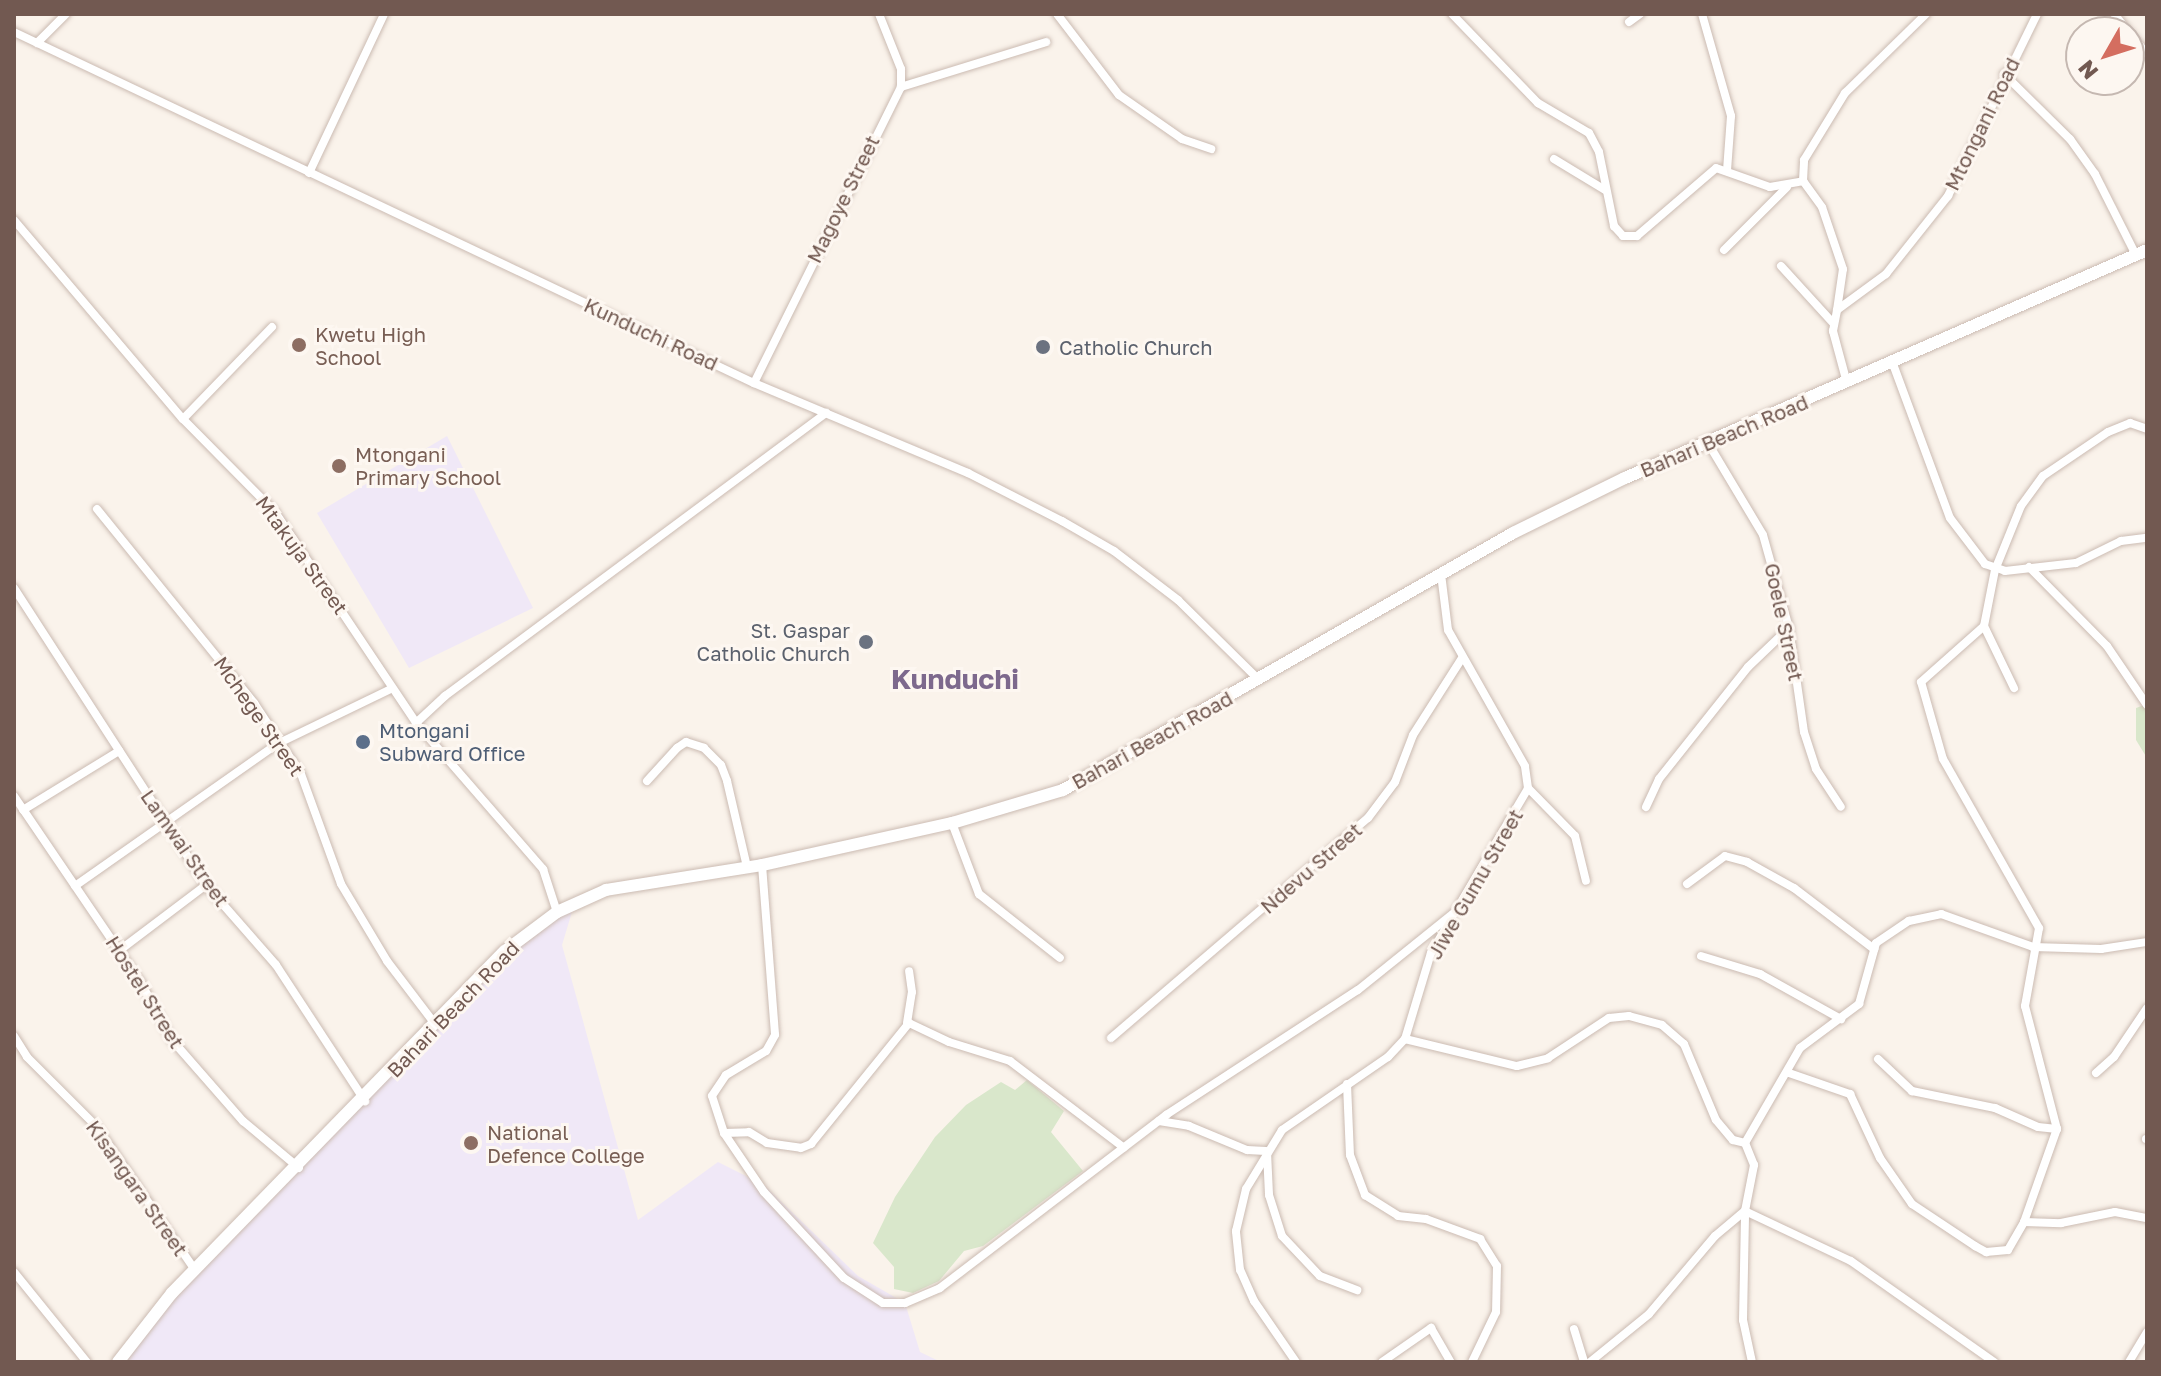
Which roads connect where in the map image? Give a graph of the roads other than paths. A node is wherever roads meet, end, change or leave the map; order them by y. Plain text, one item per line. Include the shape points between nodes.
1 (66, 14) edge
2 (384, 14) edge
3 (879, 14) edge
4 (1057, 14) edge
5 (1452, 14) edge
6 (1640, 14) edge
7 (1702, 14) edge
8 (1926, 14) edge
9 (2037, 14) edge
10 (2114, 14) edge
11 (1629, 22) dead end
12 (14, 32) edge
13 (1046, 42) dead end
14 (37, 43) junction
15 (2147, 54) edge
16 (2004, 74) junction
17 (901, 87) junction
18 (1211, 149) dead end
19 (1554, 159) dead end
20 (1727, 170) junction
21 (309, 173) junction
22 (1803, 181) junction
23 (1787, 187) junction
24 (1605, 190) junction
25 (14, 220) edge
26 (1724, 250) dead end
27 (2142, 252) edge
28 (1781, 266) dead end
29 (1837, 310) junction
30 (1833, 323) junction
31 (272, 327) dead end
32 (1893, 364) junction
33 (754, 383) junction
34 (1847, 383) junction
35 (826, 413) junction
36 (183, 419) junction
37 (2147, 429) edge
38 (1708, 443) junction
39 (97, 509) dead end
40 (2147, 538) edge
41 (2029, 567) junction
42 (1995, 570) junction
43 (1441, 574) junction
44 (14, 588) edge
45 (1984, 626) junction
46 (1789, 628) junction
47 (1462, 658) junction
48 (1259, 680) junction
49 (2014, 688) dead end
50 (391, 689) junction
51 (2147, 703) edge
52 (416, 723) junction
53 (277, 744) junction
54 (119, 751) junction
55 (647, 781) dead end
56 (1528, 788) junction
57 (14, 796) edge
58 (1646, 807) dead end
59 (1841, 807) dead end
60 (23, 810) junction
61 (163, 822) junction
62 (952, 823) junction
63 (762, 865) junction
64 (747, 867) junction
65 (1586, 881) dead end
66 (1687, 884) dead end
67 (206, 885) junction
68 (75, 886) junction
69 (1460, 908) junction
70 (557, 912) junction
71 (2147, 942) edge
72 (2033, 947) junction
73 (1874, 949) junction
74 (120, 950) junction
75 (1701, 956) dead end
76 (1060, 958) dead end
77 (909, 971) dead end
78 (2147, 1008) edge
79 (1841, 1019) junction
80 (907, 1023) junction
81 (436, 1025) junction
82 (14, 1036) edge
83 (1111, 1038) dead end
84 (1405, 1039) junction
85 (1878, 1059) dead end
86 (1789, 1073) junction
87 (2096, 1073) dead end
88 (1347, 1084) junction
89 (365, 1101) junction
90 (1159, 1121) junction
91 (2057, 1129) junction
92 (724, 1133) junction
93 (1745, 1143) junction
94 (1124, 1148) junction
95 (1269, 1150) junction
96 (299, 1168) junction
97 (1745, 1211) junction
98 (2147, 1218) edge
99 (2024, 1222) junction
100 (195, 1270) junction
101 (14, 1272) edge
102 (1357, 1290) dead end
103 (1574, 1329) dead end
104 (2147, 1332) edge
105 (87, 1362) edge
106 (118, 1362) edge
107 (1296, 1362) edge
108 (1382, 1362) edge
109 (1451, 1362) edge
110 (1472, 1362) edge
111 (1584, 1362) edge
112 (1590, 1362) edge
113 (1752, 1362) edge
114 (1994, 1362) edge
115 (2129, 1362) edge

1 - 14 street
2 - 21 street
3 - 17 street via 901,69
4 - 18 street via 1119,95 1182,139
5 - 24 street via 1538,103 1589,133 1599,152
6 - 11 street
7 - 20 street via 1731,116
8 - 22 street via 1845,93 1804,160
9 - 16 street, Mtongani Road
10 - 15 street
12 - 14 street, Kunduchi Road
13 - 17 street
14 - 21 street, Kunduchi Road
16 - 27 street via 2070,139
16 - 29 street, Mtongani Road via 1948,196 1886,274
17 - 33 street, Magoye Street
19 - 24 street
20 - 23 street via 1762,185
20 - 24 street via 1711,170 1633,237 1616,230
21 - 33 street, Kunduchi Road
22 - 23 street
22 - 29 street via 1822,207 1843,269
23 - 26 street
25 - 36 street, Mtakuja Street
27 - 32 street, Bahari Beach Road
28 - 30 street
29 - 30 street
30 - 34 street
31 - 36 street
32 - 34 street, Bahari Beach Road
32 - 42 street via 1950,518 1973,552
33 - 35 street, Kunduchi Road
34 - 38 street, Bahari Beach Road
35 - 48 street, Kunduchi Road via 968,473 1114,551 1178,600
35 - 52 street via 445,696
36 - 50 street, Mtakuja Street via 275,512
37 - 42 street via 2130,423 2118,428 2043,476 2021,506
38 - 43 street, Bahari Beach Road via 1526,527
38 - 46 street, Goele Street via 1763,535
39 - 53 street, Mchege Street via 254,703
40 - 41 street via 2121,541 2076,563
41 - 42 street
41 - 51 street via 2107,646
42 - 45 street
43 - 47 street, Jiwe Gumu Street via 1448,630
43 - 48 street, Bahari Beach Road
44 - 54 street, Lamwai Street
45 - 49 street
45 - 72 street via 1926,674 1922,692 1943,759 2039,928
46 - 58 street via 1748,667 1659,779
46 - 59 street, Goele Street via 1804,732 1816,769
47 - 56 street, Jiwe Gumu Street via 1525,766
47 - 83 street, Ndevu Street via 1413,735 1395,782 1368,818
48 - 62 street, Bahari Beach Road via 1063,790
50 - 52 street, Mtakuja Street
50 - 53 street
52 - 70 street, Mtakuja Street via 543,869
53 - 61 street
53 - 81 street, Mchege Street via 301,774 341,884 387,961
54 - 60 street
54 - 61 street, Lamwai Street
55 - 64 street via 686,742 704,748 721,765 727,781
56 - 65 street via 1575,836
56 - 69 street, Jiwe Gumu Street
57 - 60 street, Hostel Street
60 - 68 street, Hostel Street
61 - 67 street, Lamwai Street
61 - 68 street
62 - 63 street, Bahari Beach Road
62 - 76 street via 979,894
63 - 64 street, Bahari Beach Road
63 - 92 street via 775,1035 766,1051 726,1075 715,1089
64 - 70 street, Bahari Beach Road via 606,890
66 - 73 street via 1725,856 1747,862 1794,888
67 - 74 street
67 - 89 street, Lamwai Street via 276,965
68 - 74 street, Hostel Street
69 - 84 street, Jiwe Gumu Street via 1431,953
69 - 90 street via 1358,990
70 - 81 street, Bahari Beach Road via 505,951
71 - 72 street via 2116,948
72 - 73 street via 1941,914 1909,921 1882,937
72 - 91 street via 2025,1006
73 - 79 street via 1863,998
74 - 96 street, Hostel Street via 172,1040 243,1121
75 - 79 street via 1760,974
77 - 80 street
78 - 87 street via 2114,1057
79 - 86 street via 1800,1048
80 - 92 street via 811,1144 801,1148 767,1143 749,1132
80 - 94 street via 1010,1061
81 - 89 street, Bahari Beach Road
82 - 100 street, Kisangara Street via 27,1057 96,1126
84 - 88 street
84 - 93 street via 1517,1066 1548,1058 1609,1018 1629,1016 1662,1025 1684,1044 1716,1120 1733,1140
85 - 91 street via 1912,1091 1995,1108 2038,1127
86 - 93 street
86 - 99 street via 1850,1094 1904,1194 1975,1246 2004,1252
88 - 95 street via 1295,1117
88 - 110 street via 1350,1155 1365,1195 1398,1216 1426,1219 1480,1239 1497,1266 1496,1312
89 - 96 street, Bahari Beach Road
90 - 94 street
90 - 95 street via 1189,1126 1247,1150
91 - 99 street
92 - 94 street via 798,1231 844,1278 883,1303 905,1303 940,1288
93 - 97 street via 1754,1165
95 - 102 street via 1269,1195 1282,1236 1320,1276
95 - 107 street via 1240,1207 1238,1251 1246,1287
96 - 100 street, Bahari Beach Road
97 - 112 street via 1709,1243 1649,1314
97 - 113 street via 1743,1320
97 - 114 street via 1851,1261
98 - 99 street via 2115,1212 2061,1223
100 - 106 street, Bahari Beach Road
101 - 105 street
103 - 111 street
104 - 115 street
108 - 109 street via 1431,1328

